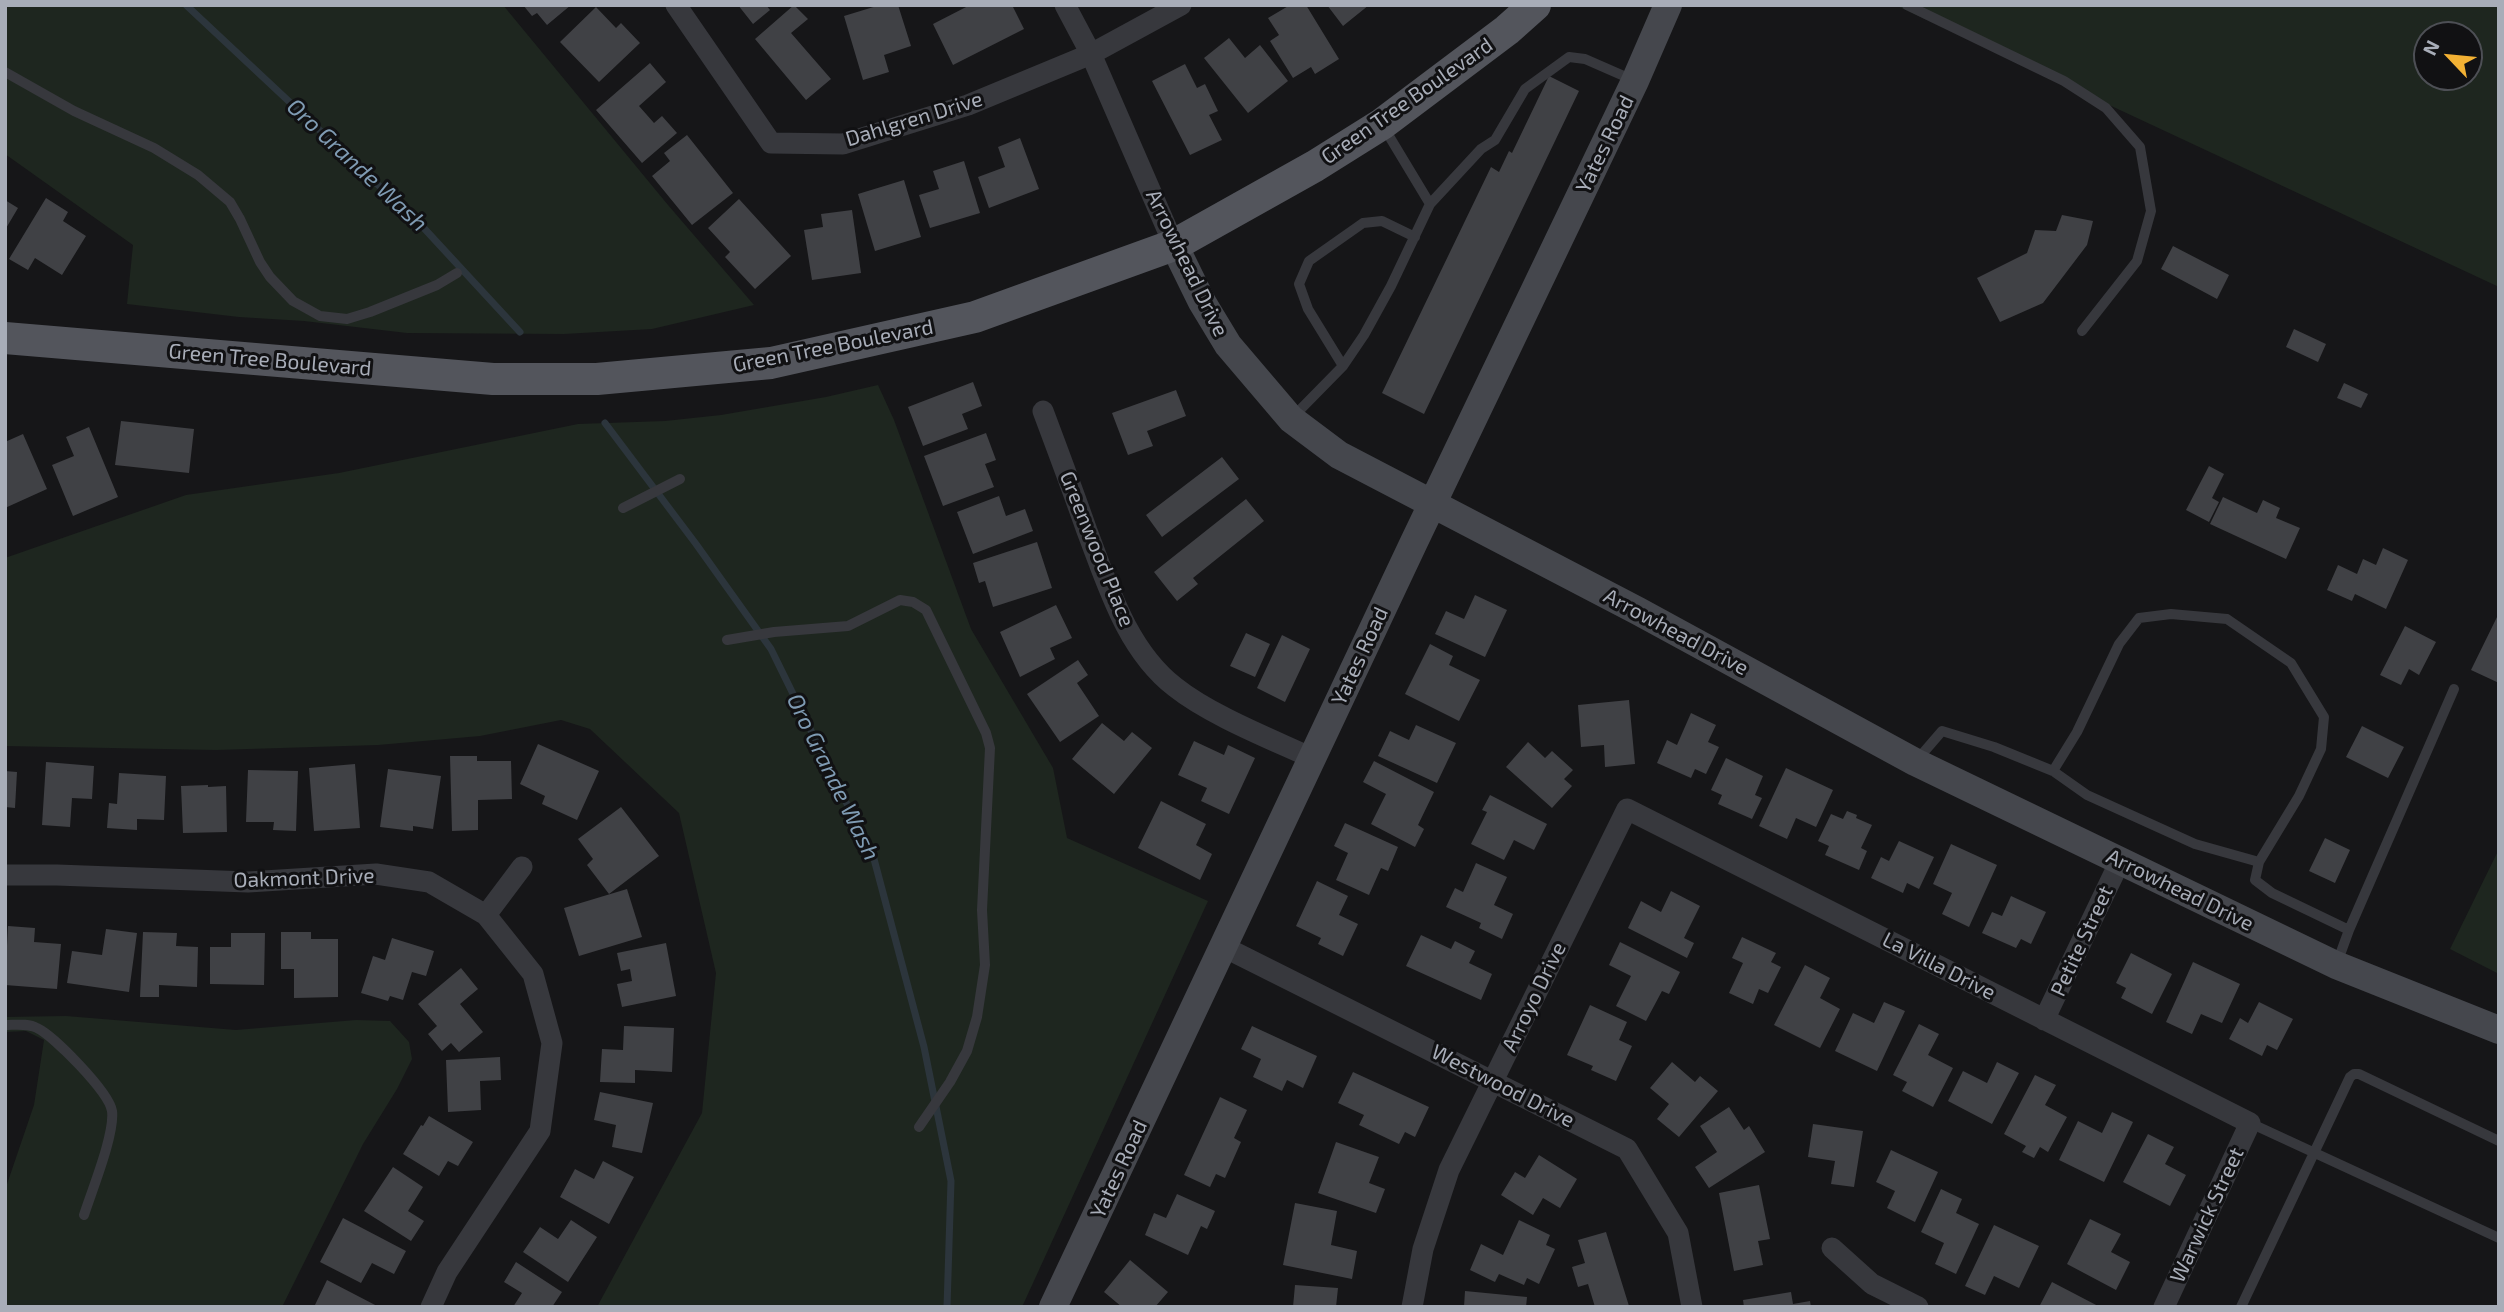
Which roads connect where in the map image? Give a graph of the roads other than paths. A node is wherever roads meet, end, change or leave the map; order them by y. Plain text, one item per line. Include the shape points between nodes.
1 (676, 5) edge
2 (1065, 5) edge
3 (1181, 5) edge
4 (1535, 5) edge
5 (1668, 5) edge
6 (1907, 5) edge
7 (1091, 54) junction
8 (5, 72) edge
9 (1635, 81) junction
10 (1382, 124) junction
11 (1430, 204) junction
12 (1415, 237) junction
13 (1174, 245) junction
14 (457, 273) dead end
15 (2082, 331) dead end
16 (5, 338) edge
17 (1343, 366) junction
18 (1043, 411) dead end
19 (1291, 419) junction
20 (680, 479) dead end
21 (1432, 503) junction
22 (623, 508) dead end
23 (727, 640) dead end
24 (2454, 689) dead end
25 (1312, 758) junction
26 (1915, 762) junction
27 (2053, 771) junction
28 (1627, 809) joint
29 (2120, 861) junction
30 (2259, 862) junction
31 (522, 867) dead end
32 (5, 875) edge
33 (486, 915) junction
34 (2350, 930) junction
35 (1224, 947) junction
36 (2336, 965) junction
37 (2044, 1020) junction
38 (5, 1025) edge
39 (2499, 1030) edge
40 (1493, 1081) junction
41 (2250, 1123) junction
42 (919, 1127) dead end
43 (2499, 1140) edge
44 (2315, 1153) junction
45 (84, 1214) dead end
46 (2499, 1238) edge
47 (1832, 1248) dead end
48 (431, 1307) edge
49 (1053, 1307) edge
50 (1412, 1307) edge
51 (1692, 1307) edge
52 (1918, 1307) edge
53 (2164, 1307) edge
54 (2241, 1307) edge

1 - 7 street, Dahlgren Drive via 771,143 843,144 968,105
2 - 7 street, Arrowhead Drive
3 - 7 street
4 - 10 main road, Green Tree Boulevard
5 - 9 main road, Yates Road
6 - 15 lane via 2064,81 2106,108 2140,147 2151,211 2137,261
7 - 13 street, Arrowhead Drive
8 - 14 lane via 198,175 230,202 275,284 320,316 347,319 370,312
9 - 11 lane via 1569,57 1525,89 1495,140
9 - 21 main road, Yates Road
10 - 11 lane
10 - 13 main road, Green Tree Boulevard
11 - 12 lane
12 - 17 lane
12 - 17 lane via 1382,221 1363,223 1309,261 1300,284 1308,309
13 - 16 main road, Green Tree Boulevard via 975,317 771,363 597,379 493,379
13 - 19 main road, Arrowhead Drive via 1228,345
17 - 19 lane
18 - 25 street, Greenwood Place via 1106,582 1134,642 1151,666 1200,704
19 - 21 main road, Arrowhead Drive via 1339,455
20 - 22 lane
21 - 25 main road, Yates Road
21 - 26 main road, Arrowhead Drive
23 - 42 lane via 848,626 900,600 913,602 926,610 986,733 990,748 982,910 985,965 977,1017 967,1051
24 - 34 lane
25 - 35 main road, Yates Road
26 - 27 lane via 1942,731
26 - 29 main road, Arrowhead Drive
27 - 30 lane via 2087,795 2195,844
27 - 30 lane via 2119,643 2139,618 2171,614 2227,620 2291,663 2324,717 2321,749
28 - 37 street, La Villa Drive
28 - 40 street, Arroyo Drive
29 - 36 main road, Arrowhead Drive
29 - 37 street, Petite Street
30 - 34 lane via 2255,880 2272,893
31 - 33 street
32 - 33 street, Oakmont Drive via 248,882 376,874 429,882
33 - 48 street, Oakmont Drive via 533,974 552,1043 540,1131 447,1272
34 - 36 lane
35 - 40 street, Westwood Drive
35 - 49 main road, Yates Road
36 - 39 main road, Arrowhead Drive
37 - 41 street, La Villa Drive
38 - 45 lane via 36,1027 47,1034 108,1100 110,1132
40 - 50 street, Arroyo Drive via 1449,1170 1423,1249
40 - 51 street, Westwood Drive via 1626,1149 1678,1233
41 - 44 lane
41 - 53 street, Warwick Street
43 - 44 lane via 2354,1074
44 - 46 lane
44 - 54 lane
47 - 52 street via 1872,1284

